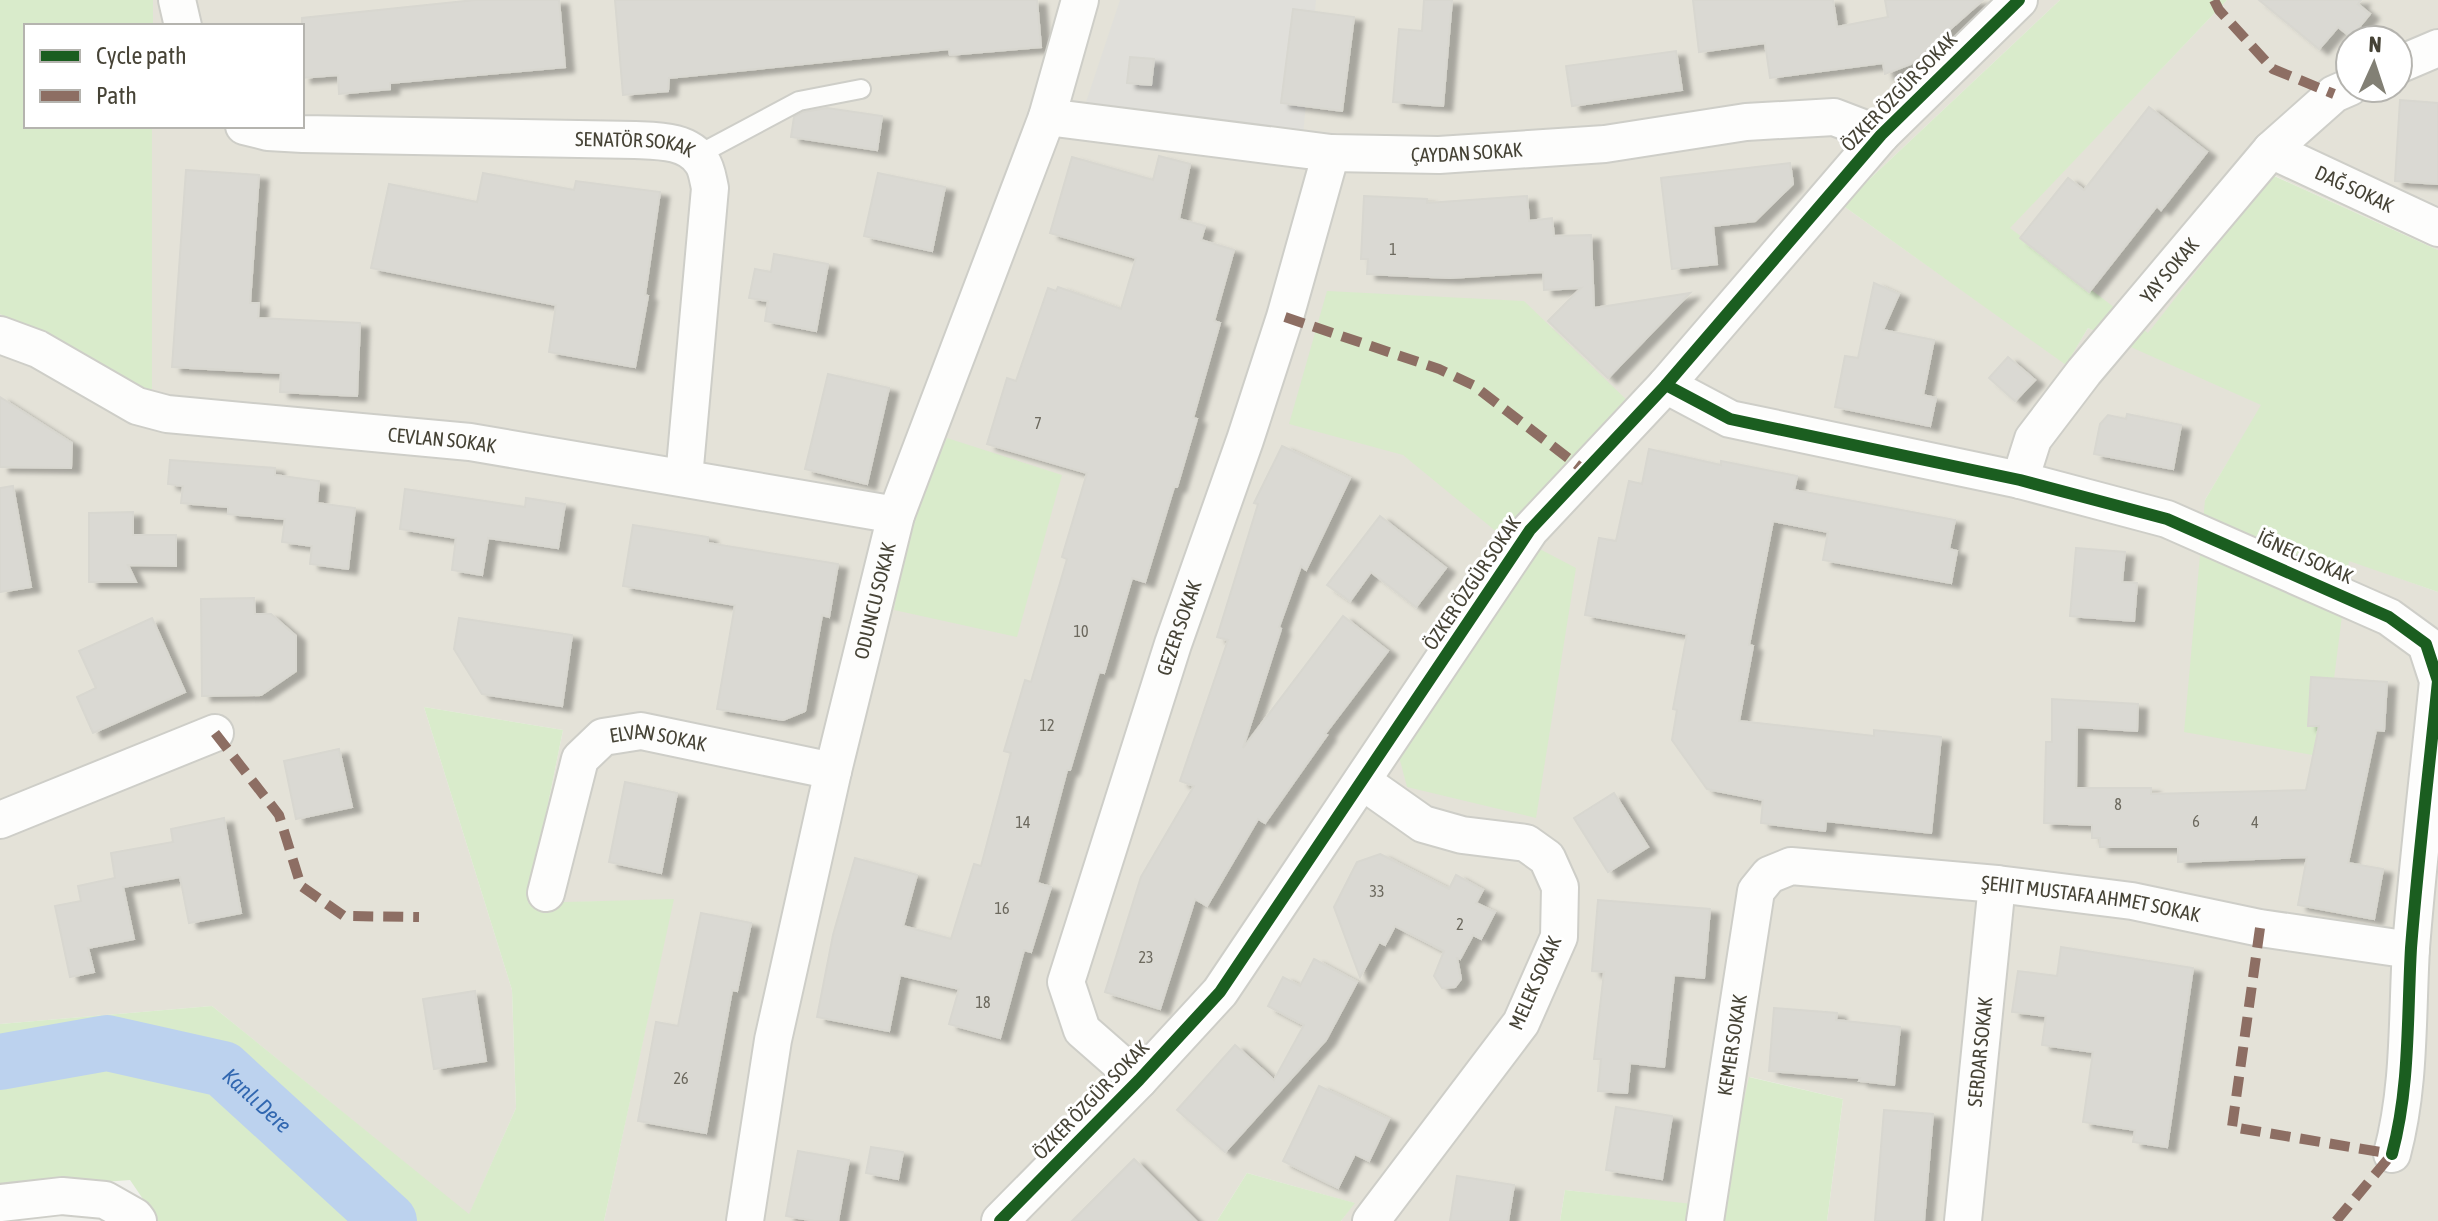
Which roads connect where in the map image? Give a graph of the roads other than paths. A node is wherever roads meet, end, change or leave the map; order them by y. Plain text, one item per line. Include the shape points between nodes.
1 (177, 0) edge
2 (1080, 0) edge
3 (2019, 0) edge
4 (183, 24) edge
5 (2438, 48) edge
6 (2414, 58) edge
7 (861, 89) dead end
8 (2334, 94) edge
9 (1047, 117) junction
10 (252, 128) edge
11 (1881, 135) junction
12 (2271, 150) junction
13 (1331, 153) junction
14 (696, 156) junction
15 (2438, 228) edge
16 (0, 335) edge
17 (1666, 385) junction
18 (684, 478) junction
19 (2020, 480) junction
20 (896, 515) junction
21 (215, 733) dead end
22 (833, 771) junction
23 (1362, 781) junction
24 (0, 820) edge
25 (1769, 875) joint
26 (1997, 884) junction
27 (546, 893) dead end
28 (2411, 950) junction
29 (1139, 1080) junction
30 (2392, 1154) dead end
31 (0, 1203) edge
32 (138, 1221) edge
33 (745, 1221) edge
34 (1000, 1221) edge
35 (1371, 1221) edge
36 (1705, 1221) edge
37 (1963, 1221) edge

1 - 4 street
2 - 9 street, ODUNCU SOKAK
3 - 11 street, ÖZKER ÖZGÜR SOKAK
5 - 6 street
7 - 14 lane via 799,101
8 - 12 street, YAY SOKAK
9 - 13 street, ÇAYDAN SOKAK
9 - 20 street, ODUNCU SOKAK
10 - 14 street, SENATÖR SOKAK via 303,134 668,142
11 - 13 street, ÇAYDAN SOKAK via 1834,117 1746,122 1590,145 1439,155
11 - 17 street, ÖZKER ÖZGÜR SOKAK
12 - 15 street, DAĞ SOKAK
12 - 19 street, YAY SOKAK via 2033,439
13 - 29 street, GEZER SOKAK via 1285,317 1173,644 1066,982 1082,1030
14 - 18 street, SENATÖR SOKAK via 710,188
16 - 18 street, CEVLAN SOKAK via 38,349 137,406 167,414 470,442
17 - 19 street, İĞNECI SOKAK via 1730,419
17 - 23 street, ÖZKER ÖZGÜR SOKAK via 1530,530
18 - 20 street, CEVLAN SOKAK
19 - 28 street, İĞNECI SOKAK via 2167,519 2389,617 2426,644 2438,681
20 - 22 street, ODUNCU SOKAK
21 - 24 street
22 - 27 street, ELVAN SOKAK via 641,731 603,737 580,759
22 - 33 street, ODUNCU SOKAK via 773,1040
23 - 29 street, ÖZKER ÖZGÜR SOKAK via 1220,992
23 - 35 street, MELEK SOKAK via 1423,824 1526,843 1547,858 1560,887 1559,937 1521,1023
25 - 26 street, ŞEHIT MUSTAFA AHMET SOKAK via 1791,866
25 - 36 street, KEMER SOKAK via 1756,891
26 - 28 street, ŞEHIT MUSTAFA AHMET SOKAK via 2132,901 2260,928
26 - 37 street, SERDAR SOKAK
28 - 30 street, İĞNECI SOKAK via 2402,1118
29 - 34 street, ÖZKER ÖZGÜR SOKAK
31 - 32 street via 62,1196 105,1200

